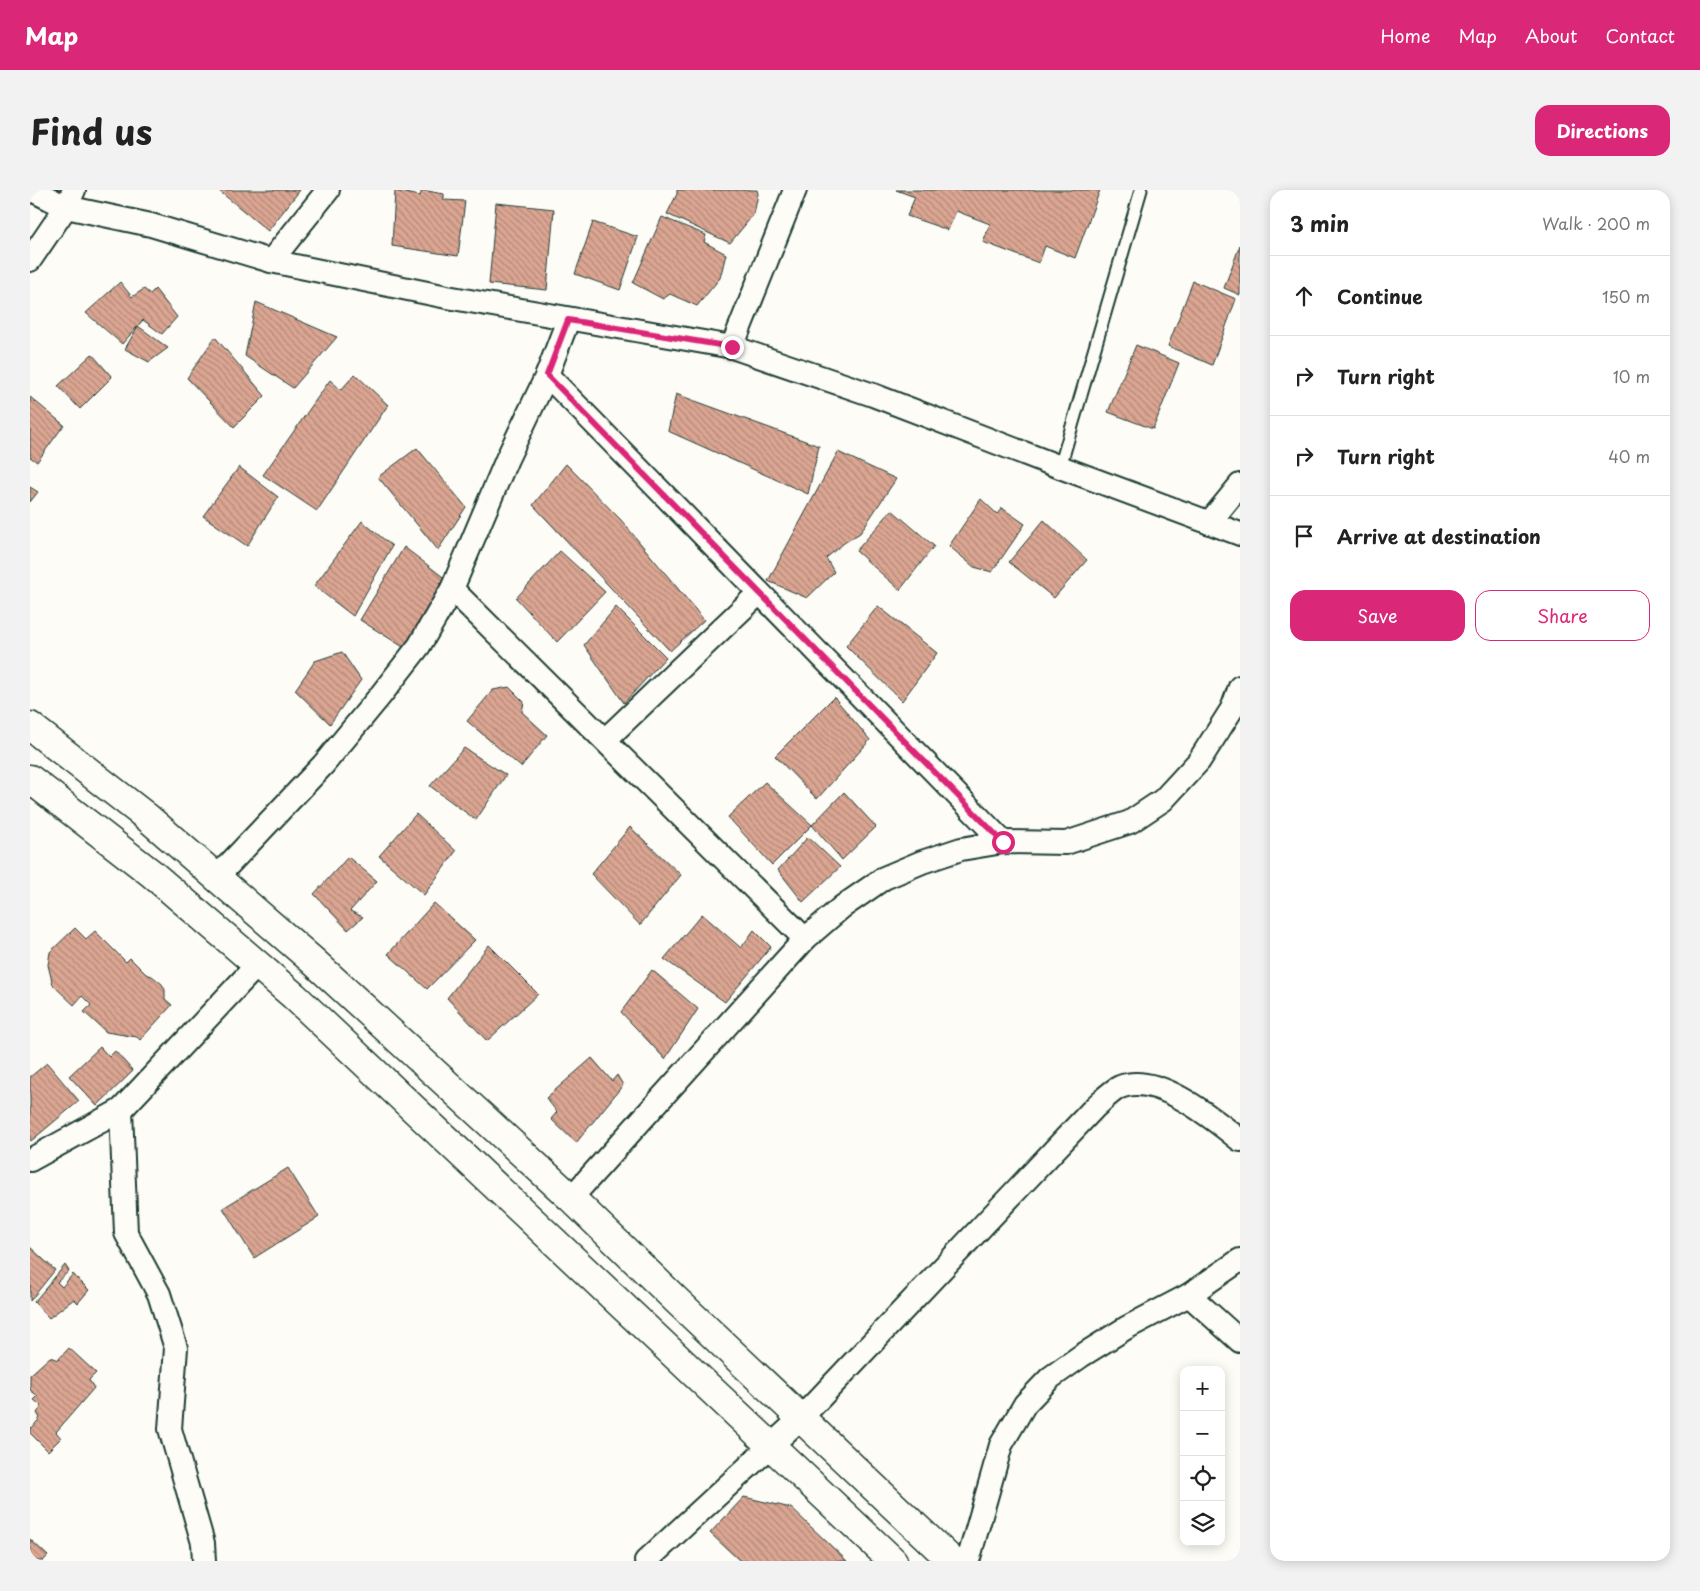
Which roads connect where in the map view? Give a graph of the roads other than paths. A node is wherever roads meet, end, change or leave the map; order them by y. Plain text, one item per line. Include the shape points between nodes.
1 (32, 190) edge
2 (328, 190) edge
3 (795, 190) edge
4 (1141, 190) edge
5 (70, 199) edge
6 (30, 260) edge
7 (271, 261) junction
8 (568, 320) junction
9 (732, 347) junction
10 (547, 375) junction
11 (1060, 467) junction
12 (1240, 485) edge
13 (1208, 523) junction
14 (1240, 534) edge
15 (452, 588) junction
16 (759, 593) junction
17 (1240, 687) edge
18 (30, 726) edge
19 (605, 740) junction
20 (30, 779) edge
21 (1003, 842) junction
22 (217, 877) junction
23 (805, 939) junction
24 (258, 964) junction
25 (121, 1110) junction
26 (1240, 1140) edge
27 (30, 1160) edge
28 (571, 1198) junction
29 (1240, 1260) edge
30 (1189, 1295) junction
31 (1240, 1341) edge
32 (801, 1418) junction
33 (772, 1446) junction
34 (204, 1561) edge
35 (646, 1561) edge
36 (893, 1561) edge
37 (952, 1561) edge
38 (968, 1561) edge

1 - 5 street
2 - 7 street
3 - 9 street
4 - 11 lane
5 - 6 street
5 - 7 street
7 - 8 street
8 - 9 street
8 - 10 street
9 - 11 street via 873,395
10 - 15 street
10 - 16 street
11 - 13 street
12 - 13 street
13 - 14 street
15 - 19 street
15 - 22 street via 419,646 380,696 323,765
16 - 19 street
16 - 21 street
17 - 21 street via 1232,709 1199,761 1163,800 1130,822 1066,843
18 - 22 street
19 - 23 street
20 - 24 street via 144,867
21 - 23 street via 961,849 884,878 842,907
22 - 28 street
23 - 28 street
24 - 25 street
24 - 33 street
25 - 27 street
25 - 34 street via 126,1233 159,1294 176,1348 170,1429 203,1543
26 - 32 street via 1176,1095 1143,1084 1119,1087 1096,1107
28 - 32 street
29 - 30 street
30 - 31 street
30 - 38 street via 1081,1356 1050,1378 1026,1404 1001,1445
32 - 33 street
32 - 37 street
33 - 35 street
33 - 36 street

